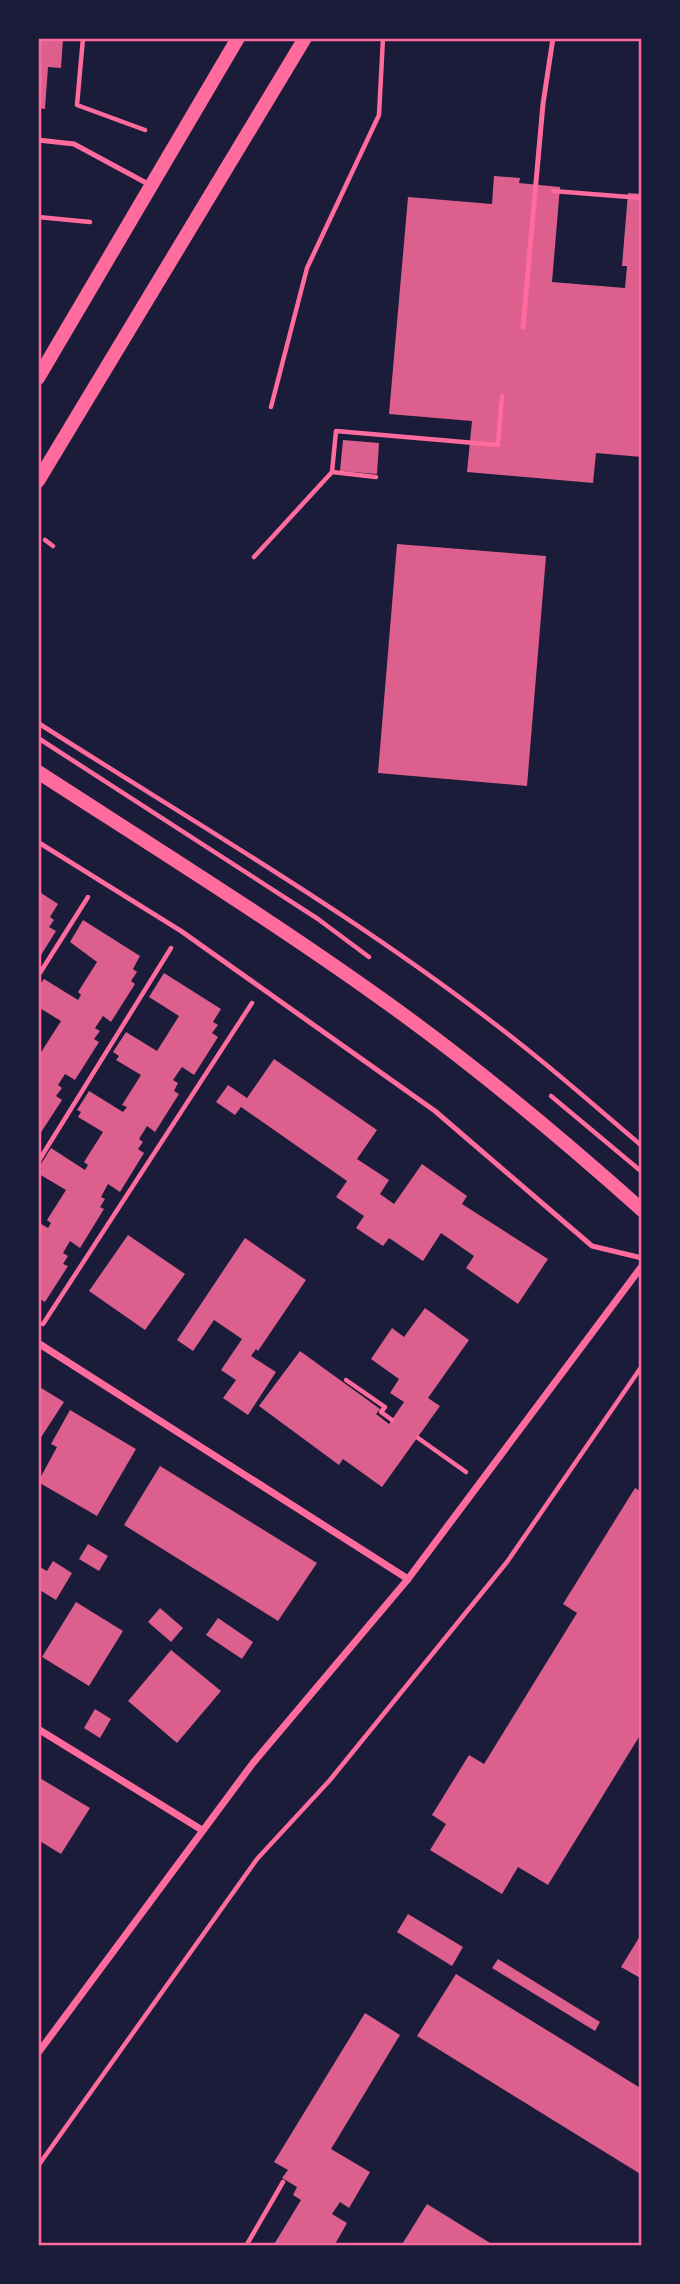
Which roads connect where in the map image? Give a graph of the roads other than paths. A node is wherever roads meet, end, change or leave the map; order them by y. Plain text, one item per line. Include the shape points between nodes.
1 (238, 38) edge
2 (305, 38) edge
3 (553, 38) edge
4 (38, 140) edge
5 (150, 185) junction
6 (523, 327) dead end
7 (38, 378) edge
8 (38, 481) edge
9 (38, 772) edge
10 (38, 842) edge
11 (642, 1210) edge
12 (642, 1258) edge
13 (642, 1266) edge
14 (38, 1343) edge
15 (408, 1579) junction
16 (38, 1730) edge
17 (202, 1830) junction
18 (38, 2053) edge

1 - 5 main road
2 - 8 main road
3 - 6 lane via 542,104
4 - 5 lane via 74,144
5 - 7 main road
9 - 11 main road via 384,1000
10 - 12 lane via 181,931 435,1111 592,1246
13 - 15 street
14 - 15 street
15 - 17 street
16 - 17 street
17 - 18 street

